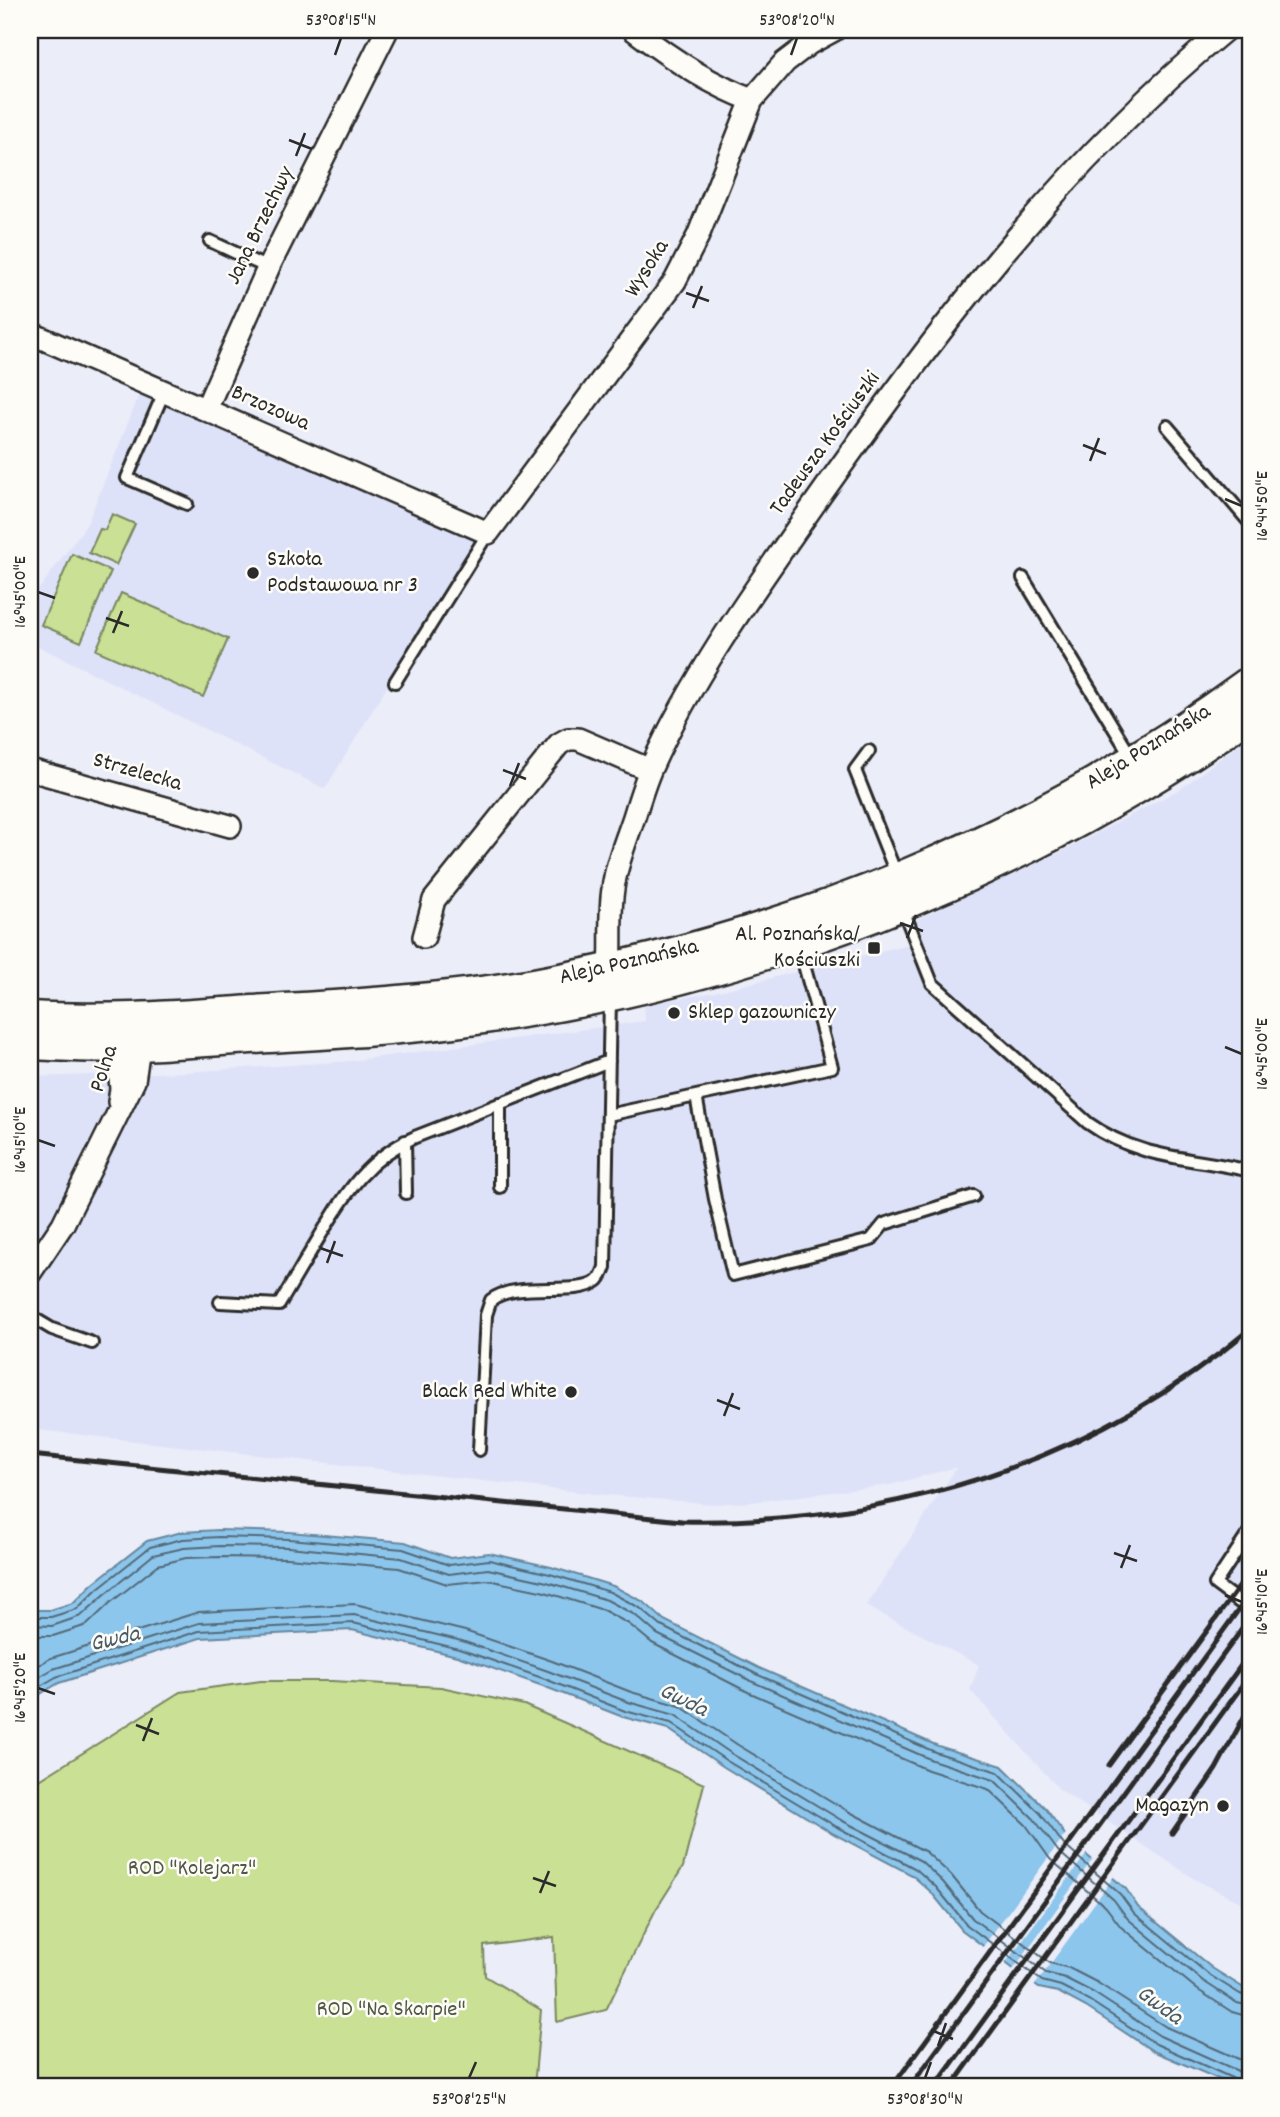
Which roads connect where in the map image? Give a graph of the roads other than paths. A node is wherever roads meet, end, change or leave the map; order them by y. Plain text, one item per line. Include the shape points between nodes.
1 (387, 30) edge
2 (634, 30) edge
3 (834, 30) edge
4 (1225, 30) edge
5 (752, 100) junction
6 (210, 241) dead end
7 (268, 268) junction
8 (30, 333) edge
9 (164, 392) junction
10 (206, 410) junction
11 (1167, 426) dead end
12 (187, 504) dead end
13 (1250, 523) edge
14 (488, 533) junction
15 (1023, 578) dead end
16 (395, 682) dead end
17 (1250, 683) edge
18 (1250, 713) edge
19 (869, 751) dead end
20 (1134, 760) junction
21 (30, 770) edge
22 (650, 770) junction
23 (230, 826) dead end
24 (900, 892) junction
25 (424, 937) dead end
26 (798, 943) junction
27 (610, 982) junction
28 (30, 1018) edge
29 (128, 1032) junction
30 (30, 1043) edge
31 (609, 1062) junction
32 (696, 1096) junction
33 (500, 1103) junction
34 (608, 1115) junction
35 (405, 1141) junction
36 (1250, 1171) edge
37 (500, 1187) dead end
38 (406, 1193) dead end
39 (974, 1196) dead end
40 (30, 1273) edge
41 (220, 1301) dead end
42 (30, 1316) edge
43 (92, 1343) dead end
44 (479, 1450) dead end
45 (1250, 1531) edge
46 (1250, 1610) edge

1 - 7 street, Jana Brzechwy
2 - 5 street via 687,67
3 - 5 street, Wysoka via 785,62
4 - 22 street, Tadeusza Kościuszki via 1088,158 929,346 772,566 691,693
5 - 14 street, Wysoka via 698,236 675,281
6 - 7 lane
7 - 10 street, Jana Brzechwy
8 - 9 street, Brzozowa
9 - 10 street, Brzozowa
9 - 12 lane via 127,478
10 - 14 street, Brzozowa
11 - 13 lane
14 - 16 lane
15 - 20 lane
17 - 20 main road, Aleja Poznańska
18 - 24 main road, Aleja Poznańska via 1089,814 1003,859
19 - 24 lane via 855,770
20 - 24 main road, Aleja Poznańska
21 - 23 street, Strzelecka
22 - 25 street via 578,739 559,744 434,900
22 - 27 street, Tadeusza Kościuszki via 616,873
24 - 26 main road, Aleja Poznańska
24 - 27 main road, Aleja Poznańska via 764,928
24 - 36 lane via 932,984 1088,1123 1107,1137 1144,1152
26 - 27 main road, Aleja Poznańska via 699,973
26 - 32 lane via 832,1067
27 - 29 main road, Aleja Poznańska via 531,985
27 - 31 lane
28 - 29 main road, Aleja Poznańska
29 - 30 main road, Aleja Poznańska
29 - 40 street, Polna via 118,1111 63,1223
31 - 33 lane
31 - 34 lane
32 - 34 lane
32 - 39 lane via 733,1275 871,1240 884,1224
33 - 35 lane
33 - 37 lane
34 - 44 lane via 602,1275 590,1285 506,1292 491,1300 486,1315
35 - 38 lane
35 - 41 lane via 354,1182 279,1305
42 - 43 lane
45 - 46 lane via 1216,1584

